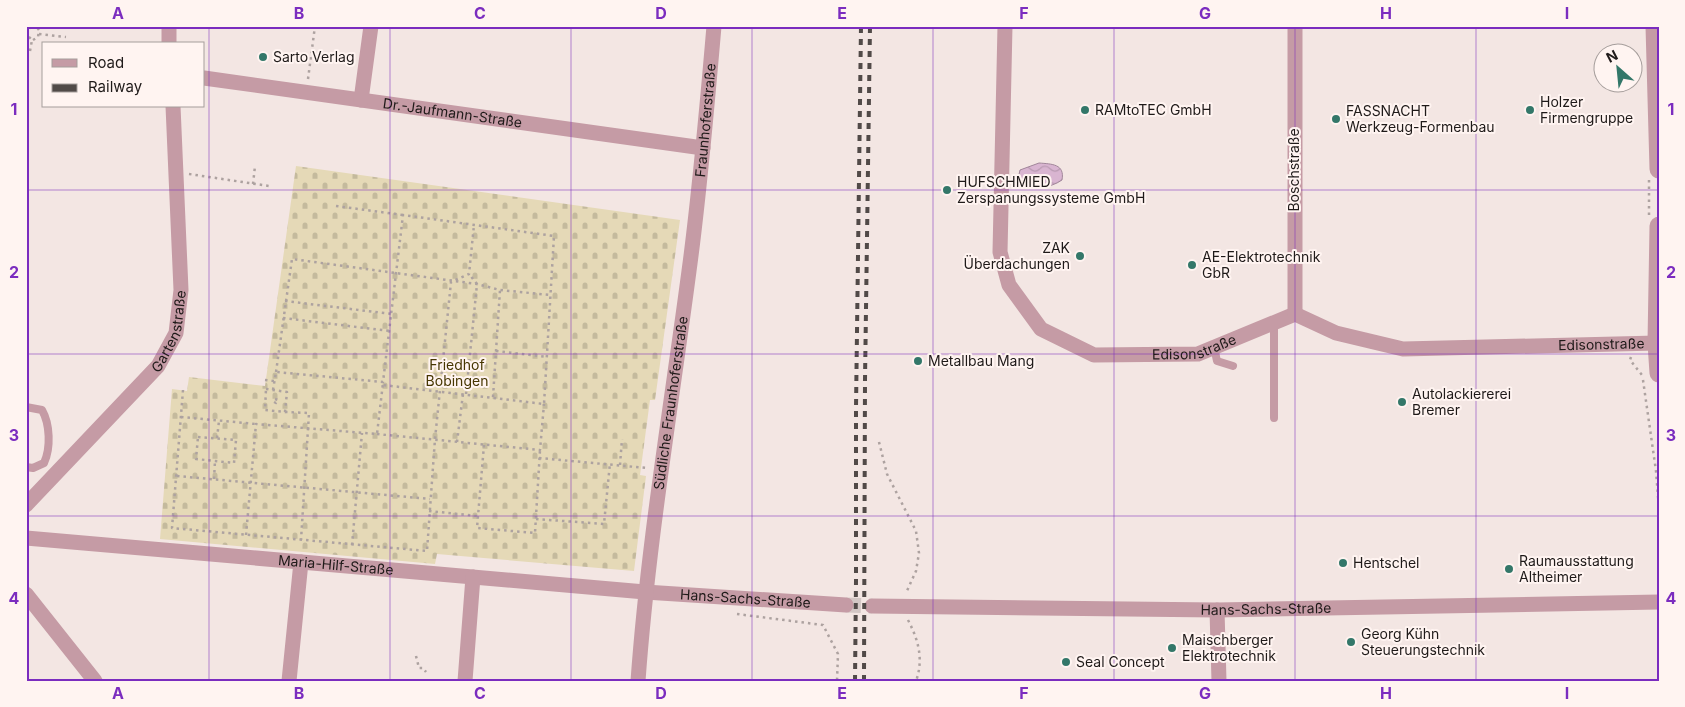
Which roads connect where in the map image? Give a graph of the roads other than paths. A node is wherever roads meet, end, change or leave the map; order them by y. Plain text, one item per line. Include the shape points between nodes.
1 (169, 26) edge
2 (371, 26) edge
3 (714, 26) edge
4 (1005, 26) edge
5 (1295, 26) edge
6 (1655, 26) edge
7 (170, 42) edge
8 (205, 78) edge
9 (361, 100) junction
10 (172, 108) edge
11 (703, 148) junction
12 (1659, 169) edge
13 (695, 213) joint
14 (1659, 226) edge
15 (1295, 314) junction
16 (1274, 322) junction
17 (1657, 343) junction
18 (1214, 347) junction
19 (1233, 366) dead end
20 (1659, 373) edge
21 (26, 407) edge
22 (1274, 418) dead end
23 (26, 467) edge
24 (26, 505) edge
25 (26, 538) edge
26 (301, 562) junction
27 (473, 577) junction
28 (645, 592) junction
29 (26, 594) edge
30 (1659, 602) edge
31 (846, 605) tunnel mouth
32 (872, 606) tunnel mouth
33 (1218, 610) junction
34 (95, 681) edge
35 (289, 681) edge
36 (465, 681) edge
37 (638, 681) edge
38 (1218, 681) edge

1 - 7 street
2 - 9 street
3 - 11 street, Fraunhoferstraße
4 - 18 street, Edisonstraße via 1000,252 1009,285 1041,329 1094,355 1198,354
5 - 15 street, Boschstraße
6 - 12 street
8 - 9 street, Dr.-Jaufmann-Straße
9 - 11 street, Dr.-Jaufmann-Straße
10 - 24 street, Gartenstraße via 181,290 176,333 158,366
11 - 13 street, Fraunhoferstraße
13 - 28 street, Südliche Fraunhoferstraße
14 - 17 street
15 - 16 street, Edisonstraße
15 - 17 street, Edisonstraße via 1336,333 1403,349
16 - 18 street, Edisonstraße
16 - 22 lane
17 - 20 street
18 - 19 lane via 1217,361
21 - 23 lane via 42,410 47,418 48,454 44,463
25 - 26 street, Maria-Hilf-Straße
26 - 27 street, Maria-Hilf-Straße
26 - 35 street
27 - 28 street, Maria-Hilf-Straße
27 - 36 street
28 - 31 street, Hans-Sachs-Straße
28 - 37 street, Südliche Fraunhoferstraße
29 - 34 street
30 - 33 street, Hans-Sachs-Straße
32 - 33 street, Hans-Sachs-Straße
33 - 38 street

